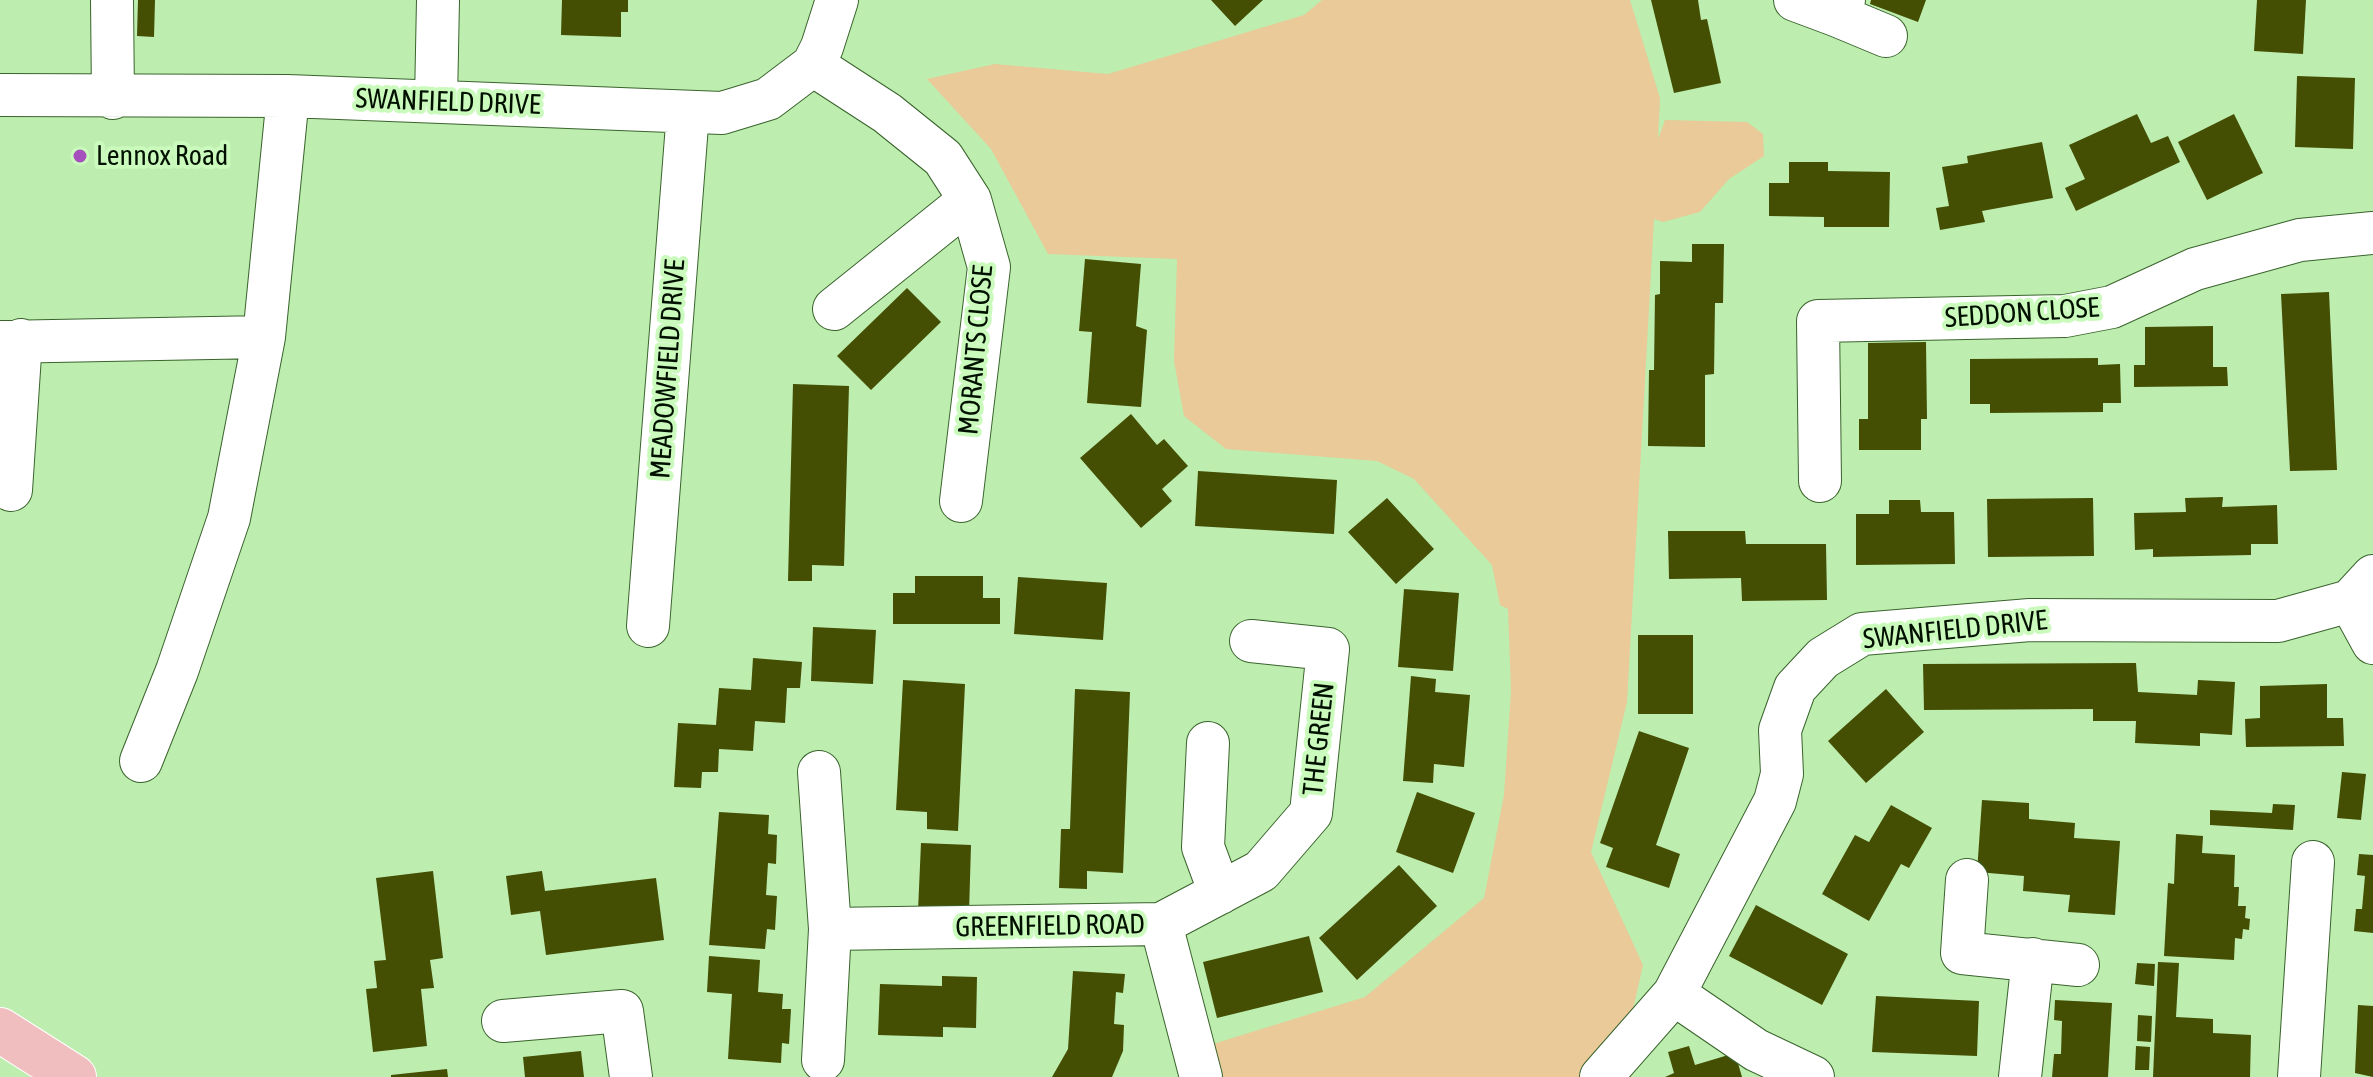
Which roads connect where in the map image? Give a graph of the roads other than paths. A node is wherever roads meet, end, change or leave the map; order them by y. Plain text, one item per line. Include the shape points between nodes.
1 (112, 0) edge
2 (438, 0) edge
3 (837, 0) edge
4 (1795, 0) edge
5 (1841, 8) edge
6 (1886, 36) dead end
7 (813, 65) junction
8 (0, 95) edge
9 (288, 96) junction
10 (113, 98) junction
11 (436, 101) junction
12 (688, 112) junction
13 (970, 200) junction
14 (2373, 233) edge
15 (834, 309) dead end
16 (264, 337) junction
17 (11, 341) edge
18 (1820, 481) dead end
19 (11, 490) dead end
20 (961, 501) dead end
21 (2362, 588) edge
22 (648, 626) dead end
23 (1251, 641) dead end
24 (2373, 643) edge
25 (1208, 743) dead end
26 (141, 761) dead end
27 (819, 772) dead end
28 (2313, 862) dead end
29 (1967, 880) dead end
30 (1220, 893) junction
31 (1161, 924) junction
32 (830, 929) junction
33 (2033, 959) junction
34 (2078, 965) dead end
35 (1674, 994) junction
36 (503, 1021) dead end
37 (0, 1030) edge
38 (823, 1060) dead end
39 (74, 1077) edge
40 (631, 1077) edge
41 (1201, 1077) edge
42 (1601, 1077) edge
43 (1813, 1077) edge
44 (2020, 1077) edge
45 (2299, 1077) edge

1 - 10 street
2 - 11 street
3 - 7 street
4 - 5 street
5 - 6 street
7 - 12 street, SWANFIELD DRIVE via 768,99 722,113
7 - 13 street, MORANTS CLOSE via 887,113 943,158
8 - 10 street, SWANFIELD DRIVE
9 - 10 street, SWANFIELD DRIVE
9 - 11 street, SWANFIELD DRIVE
9 - 16 street
11 - 12 street, SWANFIELD DRIVE
12 - 22 street, MEADOWFIELD DRIVE
13 - 15 street
13 - 20 street, MORANTS CLOSE via 989,267
14 - 18 street, SEDDON CLOSE via 2300,240 2195,269 2112,307 2065,316 1818,321
16 - 17 street
16 - 26 street via 229,518
17 - 19 street
21 - 24 street
21 - 35 street, SWANFIELD DRIVE via 2278,621 2030,620 1862,634 1823,658 1795,688 1780,730 1782,774 1775,801
23 - 30 street, THE GREEN via 1328,649 1311,813 1261,871
25 - 30 street via 1203,847
27 - 32 street
28 - 45 street
29 - 33 street via 1962,953
30 - 31 street, THE GREEN
31 - 32 street, GREENFIELD ROAD
31 - 41 street, GREENFIELD ROAD
32 - 38 street
33 - 34 street
33 - 44 street
35 - 42 street, SWANFIELD DRIVE
35 - 43 street via 1756,1050
36 - 40 street via 622,1011
37 - 39 main road

